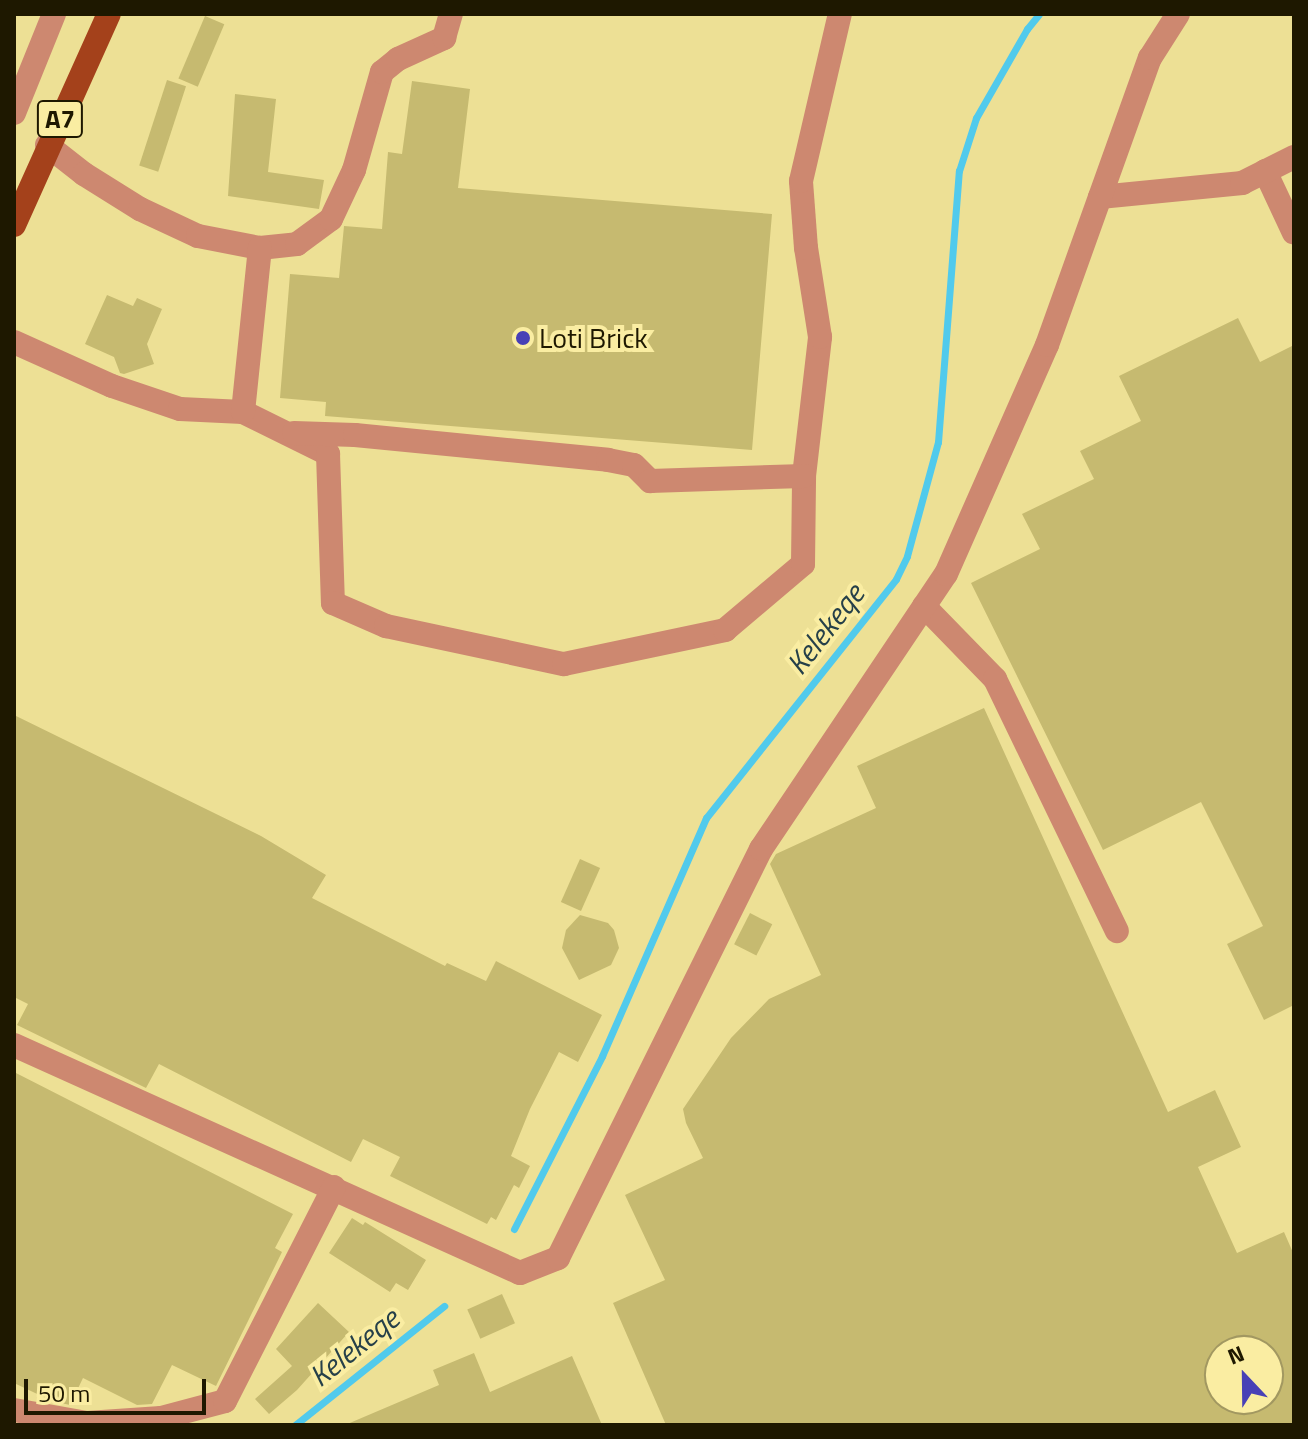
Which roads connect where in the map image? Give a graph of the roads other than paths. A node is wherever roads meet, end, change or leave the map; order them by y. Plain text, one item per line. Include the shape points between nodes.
1 (54, 14) edge
2 (109, 14) edge
3 (451, 14) edge
4 (840, 14) edge
5 (1178, 14) edge
6 (14, 113) edge
7 (47, 145) junction
8 (1294, 157) edge
9 (1265, 171) junction
10 (1100, 197) junction
11 (14, 225) edge
12 (1294, 233) edge
13 (260, 248) junction
14 (14, 342) edge
15 (243, 412) junction
16 (284, 433) junction
17 (804, 476) junction
18 (924, 606) junction
19 (1117, 931) dead end
20 (14, 1045) edge
21 (334, 1187) junction
22 (14, 1410) edge

1 - 6 street
2 - 7 main road, A7
3 - 13 street via 444,38 382,72 354,170 331,219 297,244
4 - 17 street via 801,181 820,337
5 - 10 street via 1150,58
7 - 11 main road, A7
7 - 13 street via 140,209 198,236
8 - 9 street
9 - 10 street via 1242,183
9 - 12 street
10 - 18 street via 1047,345 946,574
13 - 15 street
14 - 15 street via 112,386 180,409
15 - 16 street
16 - 17 street via 608,460 634,465 650,481
16 - 17 street via 328,454 333,603 386,626 564,664 725,630 803,564
18 - 19 street via 995,679
18 - 21 street via 761,849 558,1258 520,1273
20 - 21 street
21 - 22 street via 225,1401 161,1418 87,1423

